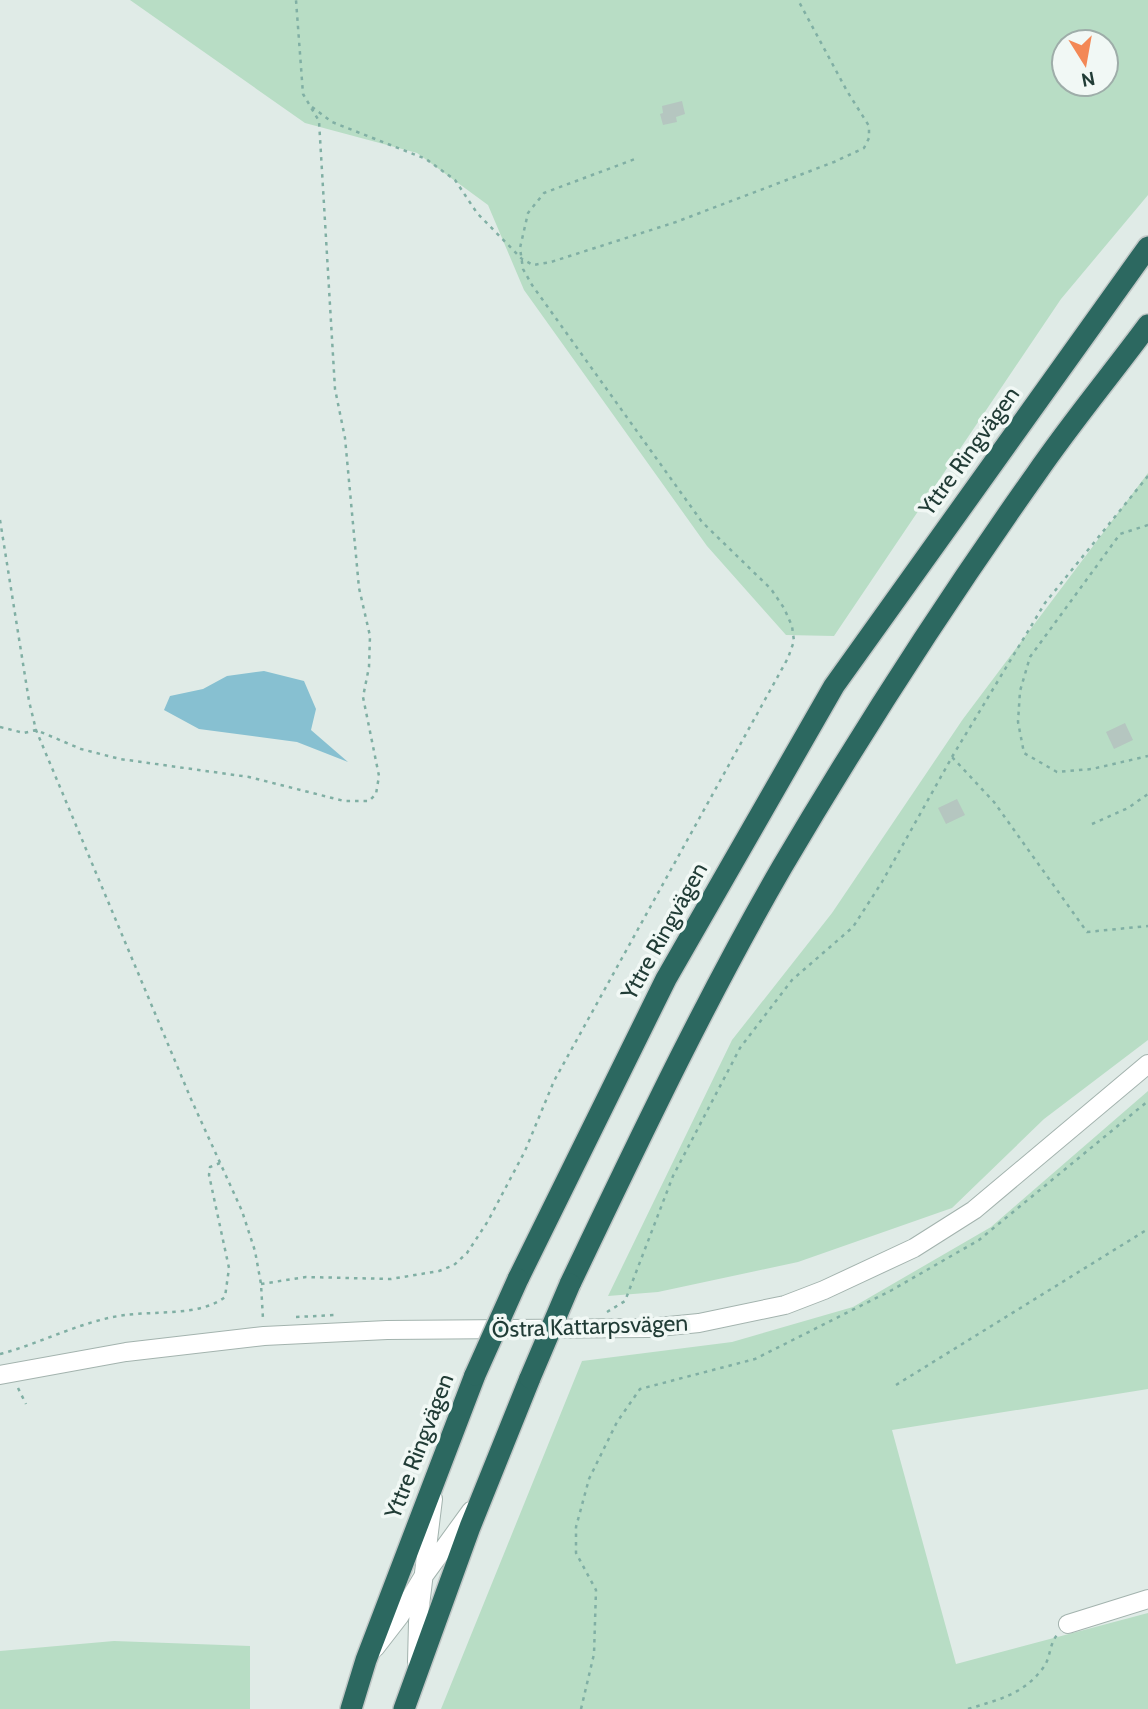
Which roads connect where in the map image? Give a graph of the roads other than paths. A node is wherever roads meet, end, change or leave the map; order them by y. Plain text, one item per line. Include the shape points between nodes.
1 (1148, 247) edge
2 (1148, 325) edge
3 (1148, 1064) edge
4 (0, 1375) edge
5 (436, 1476) junction
6 (483, 1493) junction
7 (423, 1577) junction
8 (1148, 1599) edge
9 (1068, 1624) road end
10 (366, 1660) junction
11 (416, 1676) junction
12 (351, 1709) edge
13 (404, 1709) edge

1 - 5 highway, Yttre Ringvägen, bridge via 834,686 666,979 518,1279
2 - 6 highway, bridge via 1037,471 966,575 782,869 709,1002 570,1284
3 - 4 street, Östra Kattarpsvägen via 974,1210 914,1248 785,1305 699,1323 648,1328 264,1336 126,1352
5 - 7 street
5 - 10 highway, Yttre Ringvägen
6 - 7 street
6 - 11 highway
7 - 10 street
7 - 11 street
8 - 9 street
10 - 12 highway, Yttre Ringvägen
11 - 13 highway

